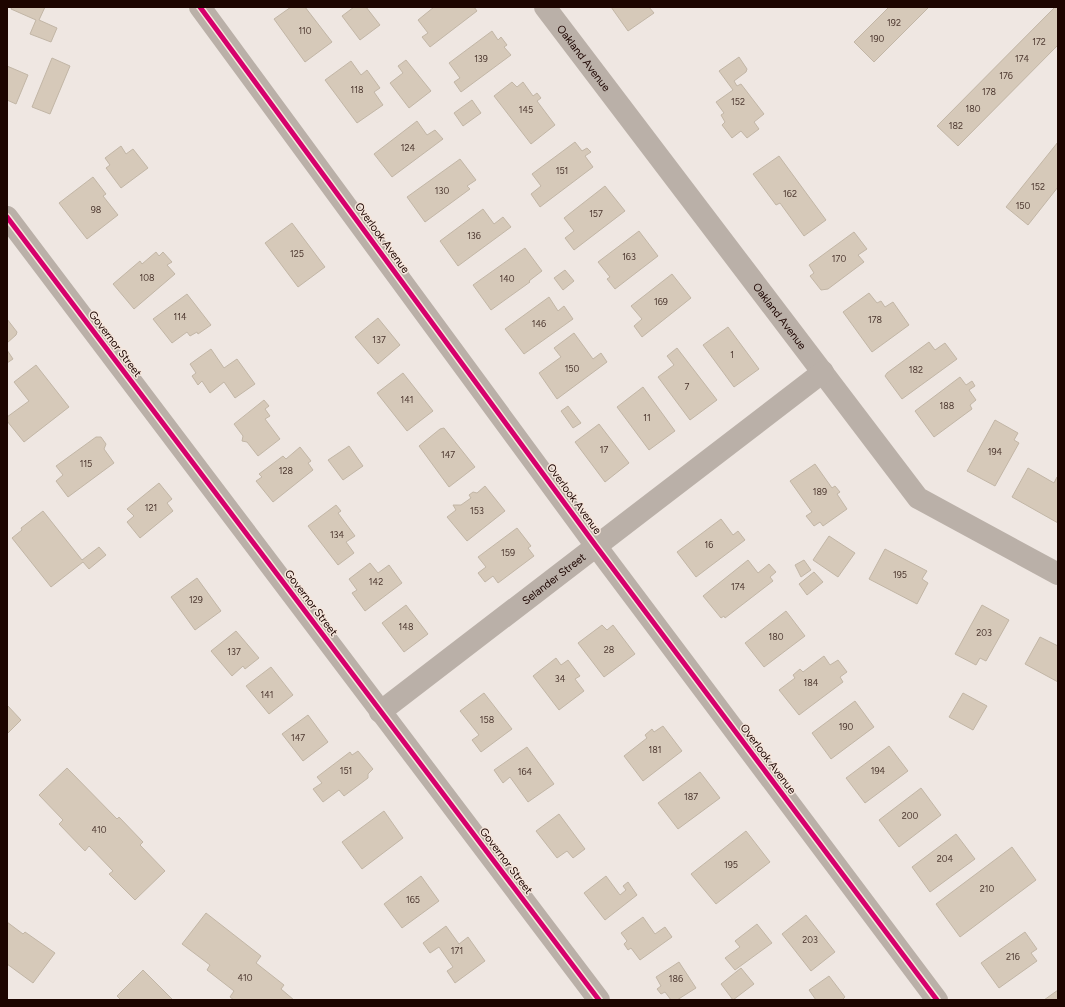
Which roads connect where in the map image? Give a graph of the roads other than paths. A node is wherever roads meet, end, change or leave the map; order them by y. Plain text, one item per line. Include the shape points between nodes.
1 (200, 7) edge
2 (545, 7) edge
3 (7, 217) edge
4 (823, 372) junction
5 (596, 546) junction
6 (1058, 574) edge
7 (380, 712) junction
8 (599, 1000) edge
9 (938, 1000) edge

1 - 5 street, Overlook Avenue
2 - 4 street, Oakland Avenue
3 - 7 street, Governor Street
4 - 5 street, Selander Street
4 - 6 street, Oakland Avenue via 918,498
5 - 7 street, Selander Street
5 - 9 street, Overlook Avenue
7 - 8 street, Governor Street

